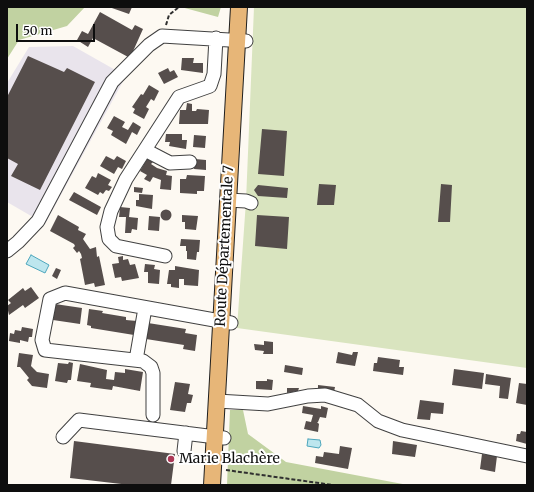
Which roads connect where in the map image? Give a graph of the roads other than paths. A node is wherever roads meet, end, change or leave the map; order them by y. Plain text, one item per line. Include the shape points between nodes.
1 (239, 7) edge
2 (248, 7) edge
3 (216, 38) junction
4 (242, 40) junction
5 (145, 150) junction
6 (190, 162) dead end
7 (7, 251) edge
8 (164, 256) dead end
9 (145, 308) junction
10 (226, 322) junction
11 (136, 360) junction
12 (221, 401) junction
13 (153, 415) dead end
14 (186, 433) junction
15 (63, 437) dead end
16 (219, 438) junction
17 (184, 451) dead end
18 (527, 456) edge
19 (222, 477) edge
20 (212, 485) edge

1 - 4 main road, Route Départementale 7
2 - 4 main road, Route Départementale 7
3 - 4 street
3 - 5 street via 214,74 210,86 179,97
3 - 7 street via 162,36 149,45 112,82 38,221
4 - 10 main road, Route Départementale 7 via 239,201
5 - 6 street via 170,163
5 - 8 street via 126,179 111,211 107,227 109,239 116,246
9 - 10 street
9 - 11 street
9 - 11 street via 65,293 50,299 42,340 45,350
10 - 12 main road, Route Départementale 7
11 - 13 street via 143,361 151,367 153,373
12 - 16 main road, Route Départementale 7
12 - 18 street via 268,404 326,395 358,405 378,421 402,430
14 - 15 street via 79,420
14 - 16 street
14 - 17 street
16 - 19 main road, Route Départementale 7
16 - 20 main road, Route Départementale 7

